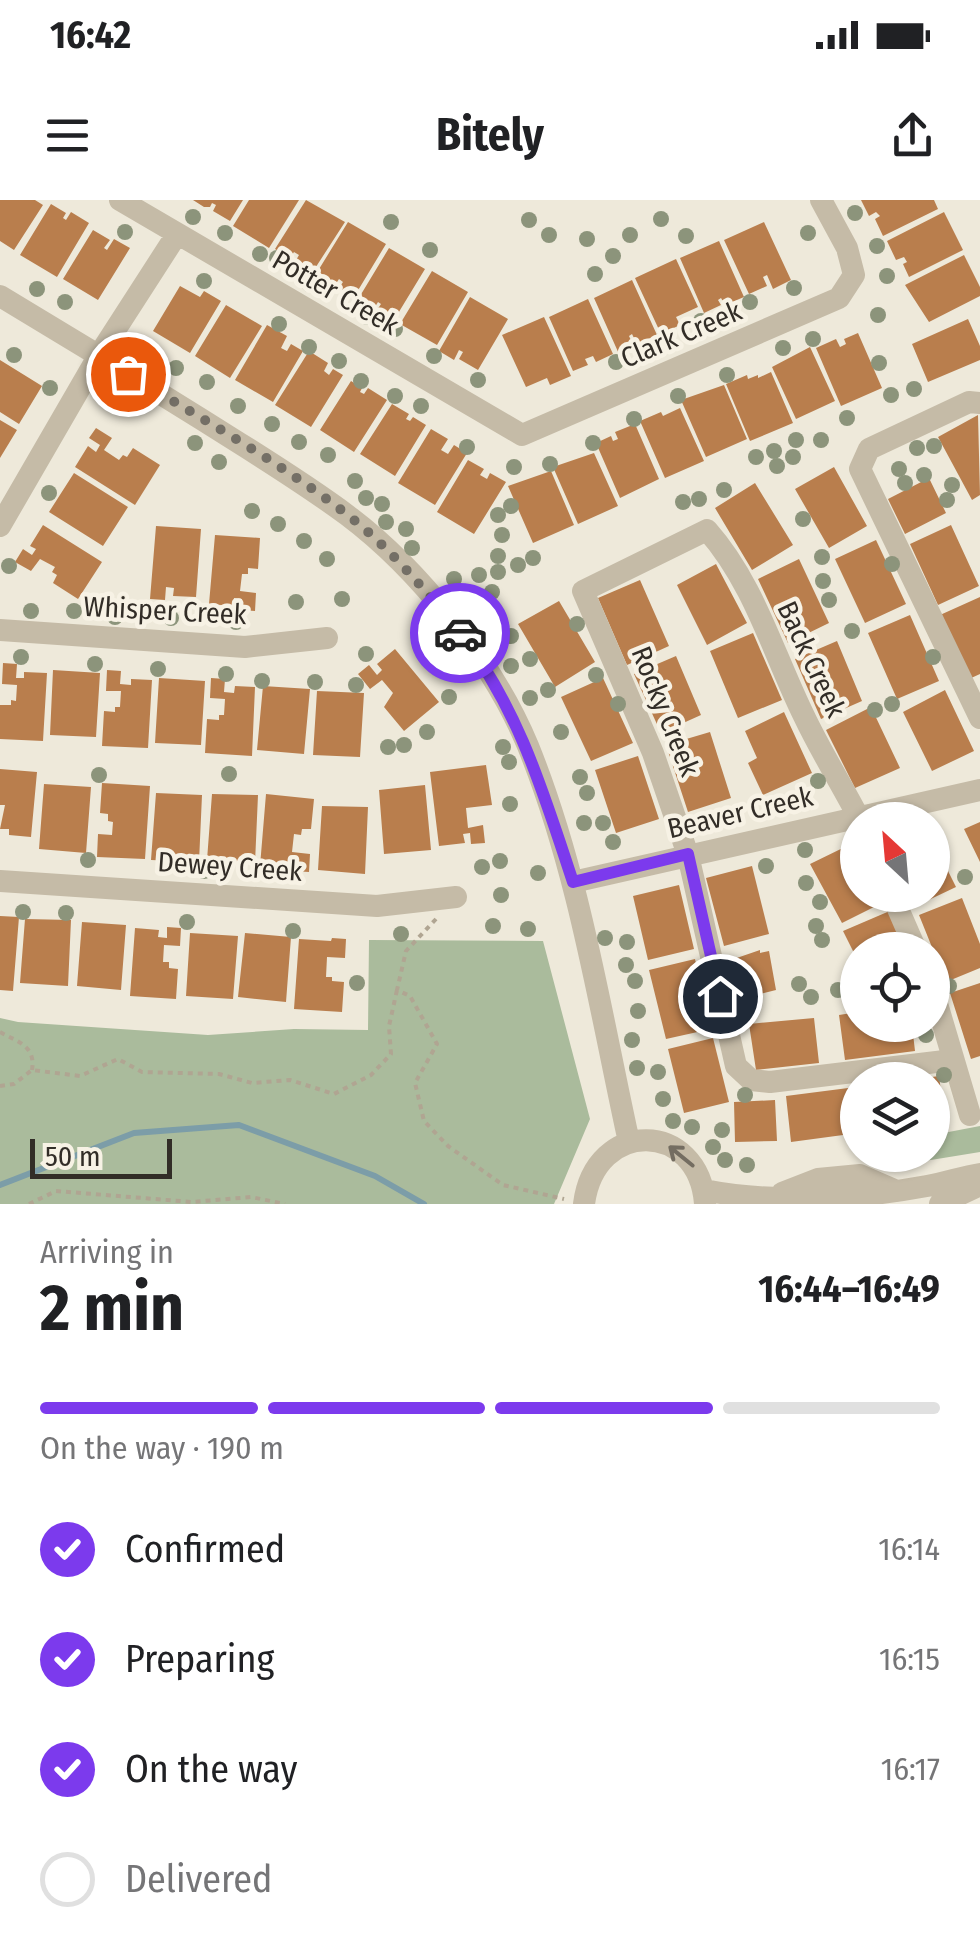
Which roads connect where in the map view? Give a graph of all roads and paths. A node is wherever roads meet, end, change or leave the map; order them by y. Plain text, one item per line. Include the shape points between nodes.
1 (120, 200) edge
2 (821, 200) edge
3 (177, 234) junction
4 (0, 296) edge
5 (99, 355) junction
6 (974, 402) edge
7 (522, 435) joint
8 (0, 526) edge
9 (584, 591) joint
10 (0, 630) edge
11 (327, 638) dead end
12 (980, 718) edge
13 (980, 790) edge
14 (850, 802) edge
15 (928, 802) edge
16 (840, 822) edge
17 (688, 854) junction
18 (0, 881) edge
19 (573, 882) junction
20 (456, 897) joint
21 (397, 990) junction
22 (0, 1032) edge
23 (950, 1042) edge
24 (954, 1060) junction
25 (32, 1070) junction
26 (0, 1086) edge
27 (970, 1115) dead end
28 (629, 1142) junction
29 (980, 1174) edge
30 (980, 1185) edge
31 (704, 1197) edge
32 (28, 1204) edge
33 (284, 1204) edge
34 (584, 1204) edge
35 (940, 1204) edge

1 - 3 street, Potter Creek
2 - 7 street, Clark Creek via 848,248 854,275 839,298
3 - 5 street
3 - 7 street, Potter Creek
4 - 5 street
5 - 8 street
5 - 19 street via 293,476 402,564 499,690 527,745
6 - 12 street via 870,449 860,469
9 - 14 street, Back Creek via 707,530 729,555
9 - 17 street, Rocky Creek via 654,753
10 - 11 street, Whisper Creek via 244,647
13 - 15 street, Beaver Creek
16 - 17 street, Beaver Creek
17 - 19 street, Beaver Creek
17 - 24 street, Rocky Creek via 736,1066 751,1080
18 - 20 street, Dewey Creek via 376,906
19 - 28 street
20 - 21 path via 406,950
21 - 25 path via 391,1054 371,1075 334,1094 290,1080 252,1083 219,1074 142,1072 118,1059 80,1076
21 - 34 path via 410,996 436,1044 414,1083 424,1121 503,1185
22 - 25 path via 29,1048
23 - 24 street
24 - 27 street
25 - 26 path
31 -> 28 street via 695,1167 682,1154 666,1144
28 - 34 street via 596,1165
29 - 31 street via 843,1196
30 - 35 street
32 - 33 path via 56,1192 192,1202 251,1197

